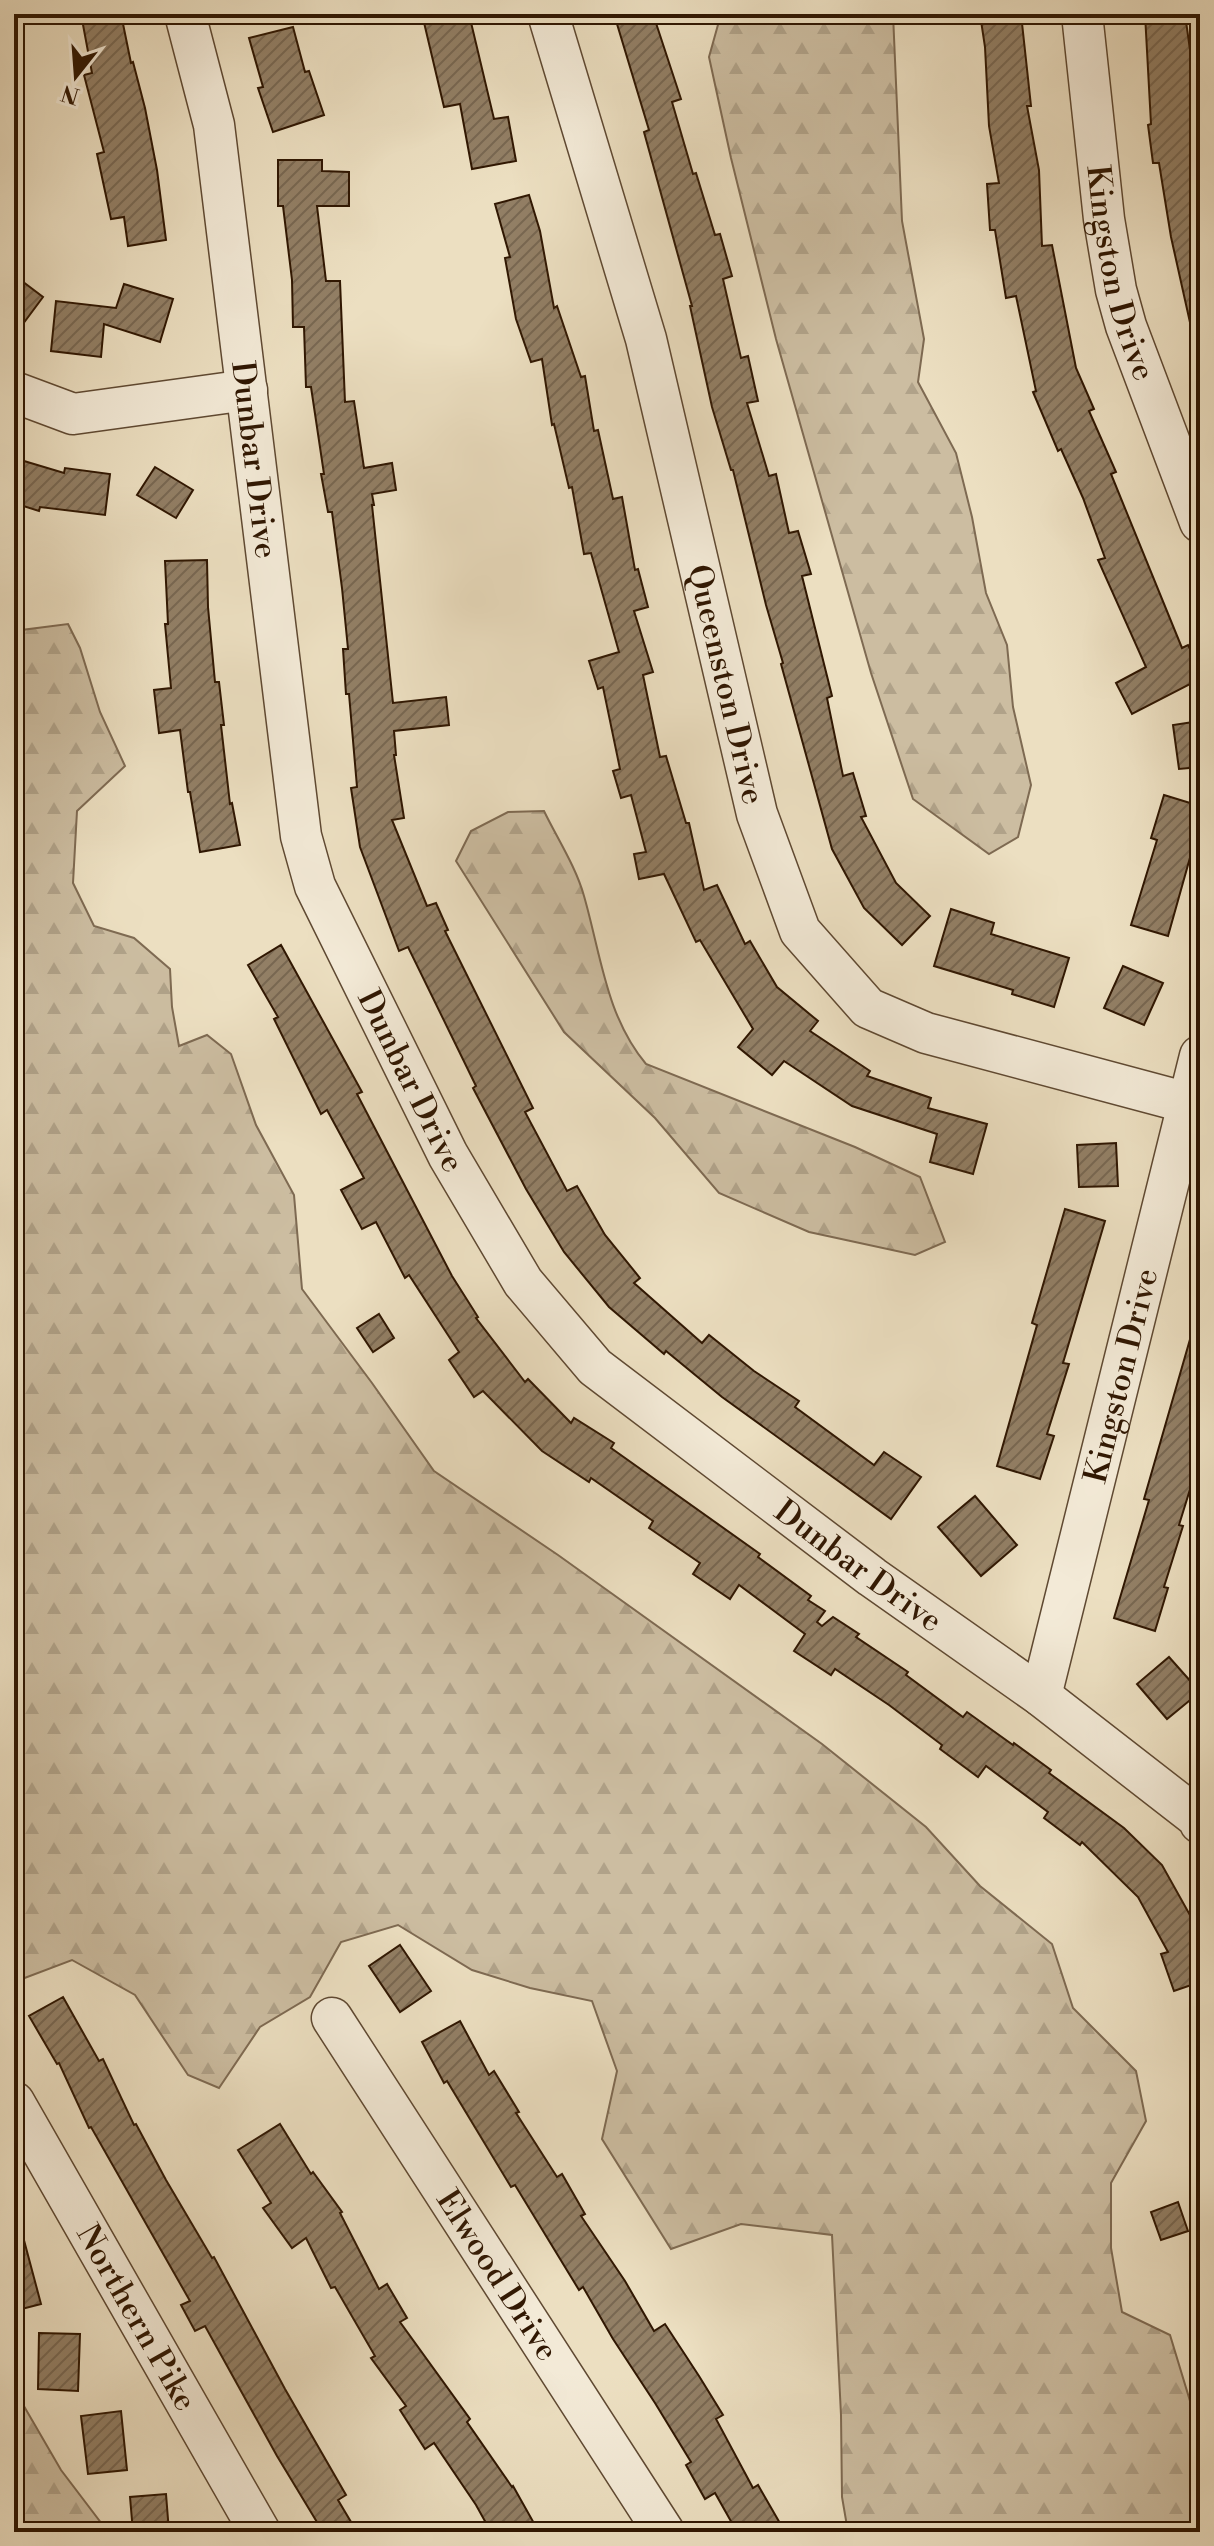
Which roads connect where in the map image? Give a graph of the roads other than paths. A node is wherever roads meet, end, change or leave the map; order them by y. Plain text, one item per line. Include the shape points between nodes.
1 (185, 14) edge
2 (548, 14) edge
3 (1082, 14) edge
4 (247, 390) junction
5 (14, 392) edge
6 (1200, 522) edge
7 (1200, 1056) edge
8 (1188, 1103) junction
9 (1041, 1696) junction
10 (1200, 1823) edge
11 (332, 2018) dead end
12 (14, 2102) edge
13 (260, 2532) edge
14 (664, 2532) edge

1 - 4 street, Dunbar Drive via 214,125
2 - 8 street, Queenston Drive via 646,339 757,814 800,931 868,1008 926,1033
3 - 6 street, Kingston Drive via 1116,290
4 - 5 street via 73,414
4 - 9 street, Dunbar Drive via 301,836 315,886 448,1155 523,1282 595,1367 872,1577
7 - 8 street, Kingston Drive
8 - 9 street, Kingston Drive
9 - 10 street, Dunbar Drive
11 - 14 street, Elwood Drive
12 - 13 street, Northern Pike

